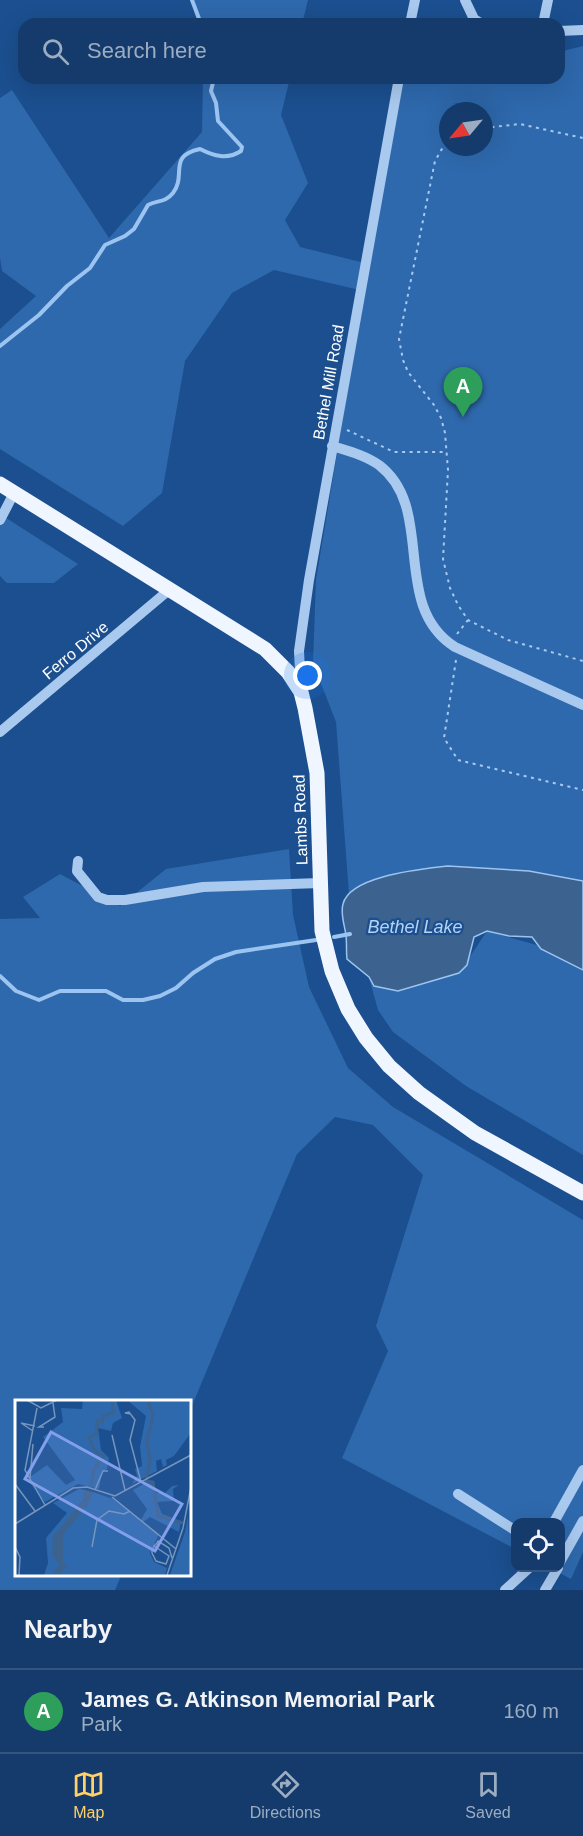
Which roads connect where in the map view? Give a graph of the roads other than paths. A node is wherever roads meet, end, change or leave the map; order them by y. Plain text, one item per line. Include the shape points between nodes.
1 (415, 0) edge
2 (465, 0) edge
3 (548, 0) edge
4 (411, 18) edge
5 (474, 18) edge
6 (544, 18) edge
7 (583, 30) edge
8 (565, 32) edge
9 (398, 84) edge
10 (332, 446) junction
11 (0, 484) edge
12 (14, 493) junction
13 (0, 520) edge
14 (169, 590) junction
15 (301, 693) junction
16 (583, 705) edge
17 (0, 732) edge
18 (78, 861) dead end
19 (320, 883) junction
20 (583, 1193) edge
21 (583, 1470) edge
22 (458, 1494) dead end
23 (556, 1518) edge
24 (583, 1521) edge
25 (511, 1528) edge
26 (565, 1553) edge
27 (525, 1572) edge
28 (555, 1572) edge
29 (505, 1590) edge
30 (545, 1590) edge

1 - 4 street
2 - 5 street
3 - 6 street
7 - 8 street
9 - 10 street, Bethel Mill Road
10 - 15 street, Bethel Mill Road via 302,624
10 - 16 street via 372,461 398,487 408,515 423,609 438,633 455,647
11 - 12 main road, Lambs Road
12 - 13 street
12 - 14 main road, Lambs Road
14 - 15 main road, Lambs Road via 265,650 288,672
14 - 17 street, Ferro Drive
15 - 19 main road, Lambs Road via 317,773
18 - 19 street via 77,872 98,897 107,900 202,887
19 - 20 main road, Lambs Road via 324,945 332,971 348,1009 389,1066 475,1133
21 - 23 street
22 - 25 street
24 - 26 street
27 - 29 street
28 - 30 street

